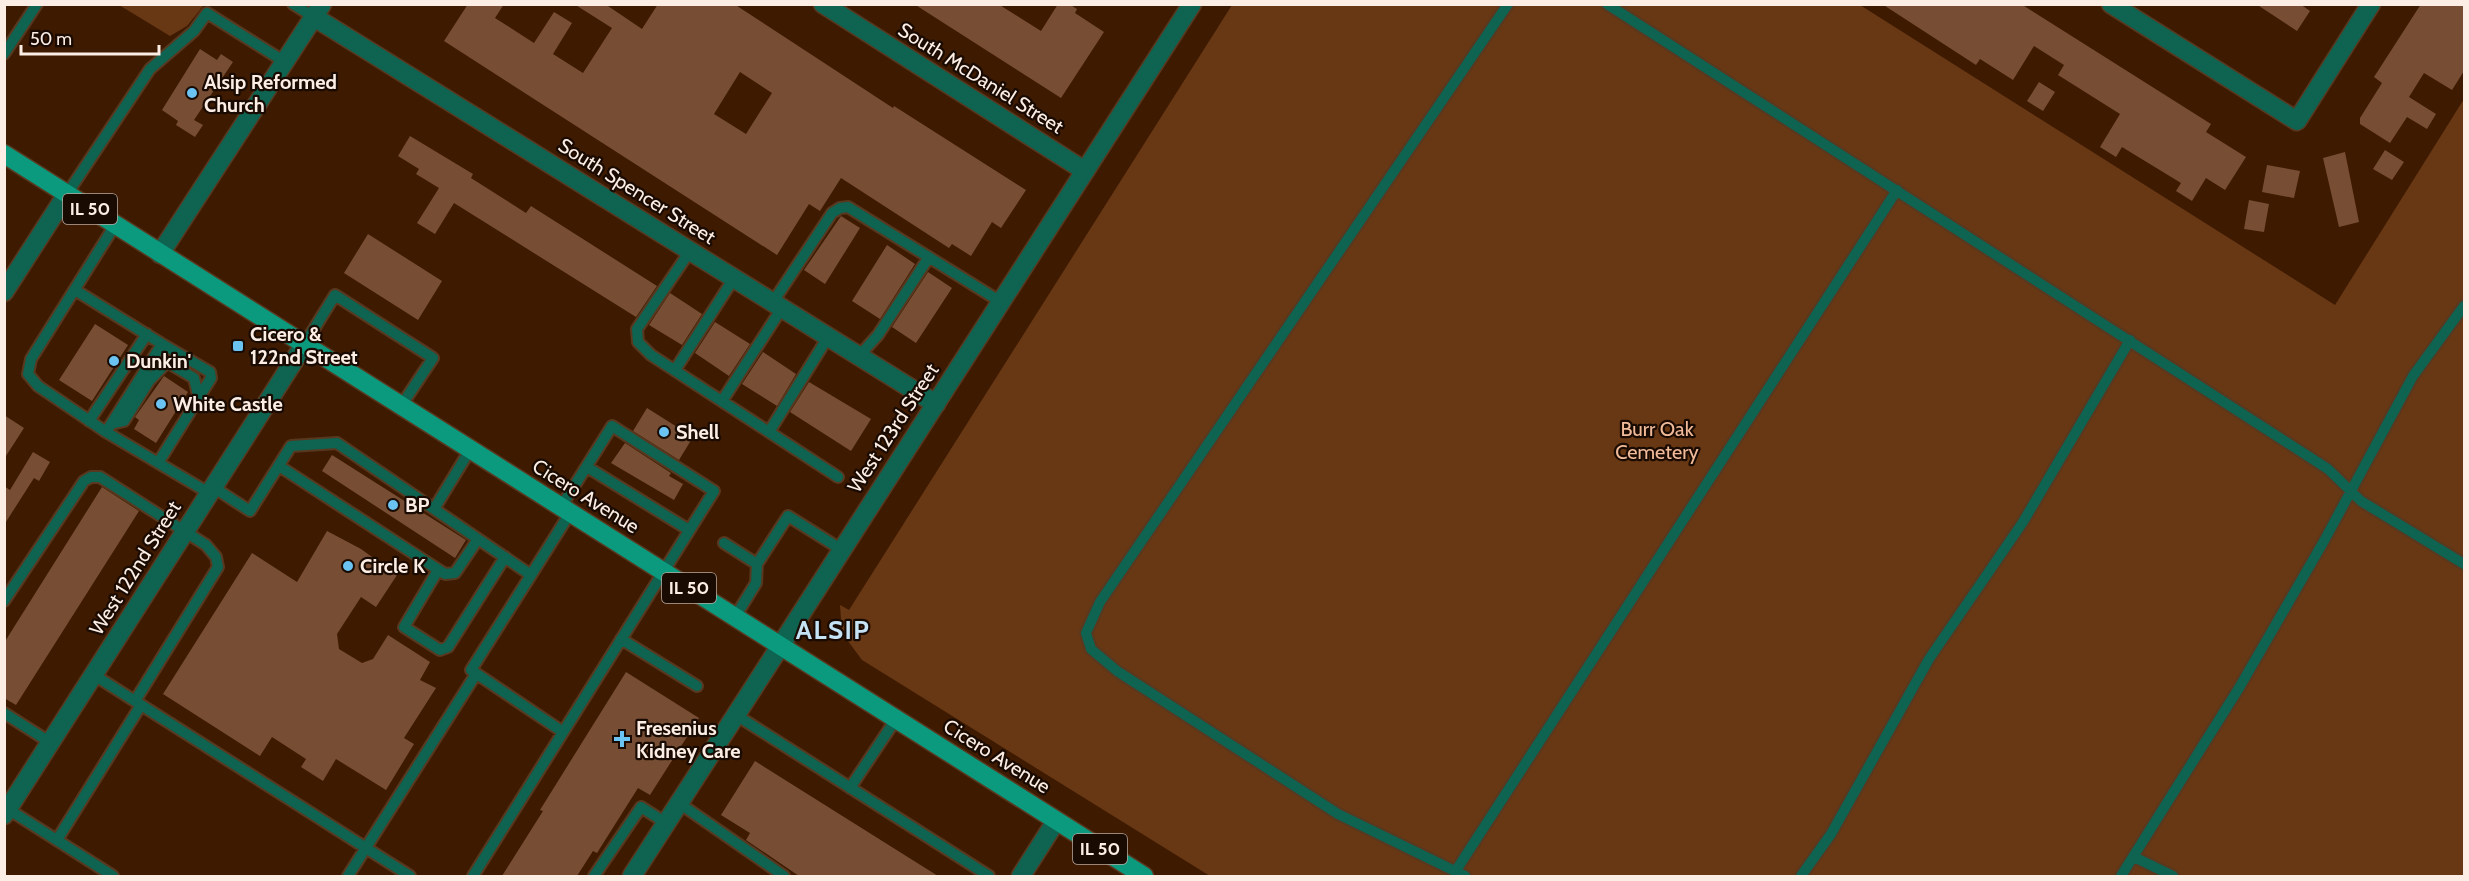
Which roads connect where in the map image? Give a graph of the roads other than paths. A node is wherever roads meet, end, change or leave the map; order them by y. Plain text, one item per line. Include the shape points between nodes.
1 (37, 4) edge
2 (293, 4) edge
3 (823, 4) edge
4 (1192, 4) edge
5 (1508, 4) edge
6 (1607, 4) edge
7 (2111, 4) edge
8 (2371, 4) edge
9 (209, 9) edge
10 (318, 11) edge
11 (4, 54) edge
12 (285, 62) junction
13 (4, 154) edge
14 (1085, 171) junction
15 (1897, 190) junction
16 (67, 194) junction
17 (115, 225) junction
18 (690, 251) junction
19 (160, 254) junction
20 (929, 257) junction
21 (734, 278) junction
22 (75, 290) junction
23 (4, 292) edge
24 (1001, 302) junction
25 (778, 305) junction
26 (2464, 306) edge
27 (147, 334) junction
28 (828, 337) junction
29 (2130, 340) junction
30 (162, 344) junction
31 (304, 345) junction
32 (859, 356) junction
33 (675, 370) junction
34 (199, 399) junction
35 (722, 401) junction
36 (936, 404) junction
37 (401, 406) junction
38 (89, 421) junction
39 (109, 428) junction
40 (769, 432) junction
41 (470, 450) junction
42 (158, 463) junction
43 (279, 466) junction
44 (587, 467) junction
45 (838, 477) dead end
46 (211, 490) junction
47 (2351, 493) junction
48 (434, 509) junction
49 (565, 510) junction
50 (689, 530) junction
51 (185, 531) junction
52 (478, 539) junction
53 (724, 543) dead end
54 (842, 550) junction
55 (505, 557) junction
56 (757, 564) junction
57 (2464, 564) edge
58 (438, 570) junction
59 (663, 571) junction
60 (531, 575) junction
61 (4, 602) edge
62 (735, 617) junction
63 (621, 639) junction
64 (781, 645) junction
65 (476, 674) junction
66 (94, 675) junction
67 (697, 686) dead end
68 (138, 703) junction
69 (4, 713) edge
70 (736, 715) junction
71 (896, 718) junction
72 (563, 732) junction
73 (51, 743) junction
74 (850, 788) junction
75 (679, 803) junction
76 (6, 812) edge
77 (1056, 820) junction
78 (666, 823) junction
79 (57, 840) junction
80 (366, 848) junction
81 (2134, 856) junction
82 (1460, 874) edge
83 (113, 876) edge
84 (348, 876) edge
85 (410, 876) edge
86 (473, 876) edge
87 (594, 876) edge
88 (632, 876) edge
89 (784, 876) edge
90 (989, 876) edge
91 (1021, 876) edge
92 (1144, 876) edge
93 (1801, 876) edge
94 (2121, 876) edge
95 (2173, 876) edge

1 - 11 lane
2 - 10 lane
3 - 14 street, South McDaniel Street
4 - 14 street, West 123rd Street
5 - 82 lane via 1100,602 1086,633 1091,649 1117,671 1328,808
6 - 15 lane
7 - 8 street via 2296,121
9 - 12 lane
9 - 16 lane via 194,32 150,69
10 - 12 street
10 - 18 street, South Spencer Street
12 - 19 street
13 - 16 main road, Cicero Avenue / IL 50
14 - 24 street, West 123rd Street
15 - 29 lane
15 - 82 lane
16 - 17 main road, Cicero Avenue / IL 50
16 - 23 street
17 - 19 main road, Cicero Avenue / IL 50
17 - 22 lane
18 - 21 street, South Spencer Street
18 - 33 lane via 636,335 651,355
19 - 31 main road, Cicero Avenue / IL 50
20 - 24 lane
20 - 25 lane via 858,211 840,208 832,213
20 - 32 lane via 878,335
21 - 25 street, South Spencer Street
21 - 33 lane
22 - 27 lane
22 - 38 lane via 31,360 28,374
24 - 36 street, West 123rd Street
25 - 28 street, South Spencer Street
25 - 35 lane
26 - 47 lane via 2413,376
27 - 30 lane
27 - 38 lane
28 - 32 street, South Spencer Street
28 - 40 lane
29 - 47 lane via 2328,469
29 - 93 lane via 2023,522 1929,659 1831,834
30 - 34 lane via 210,372 210,383
30 - 39 lane
31 - 37 main road, Cicero Avenue / IL 50
31 - 37 lane via 335,295 433,358
31 - 46 street, West 122nd Street
32 - 36 street, South Spencer Street
33 - 35 lane
34 - 39 lane via 194,378 167,362 149,381 124,421
34 - 42 lane
35 - 40 lane
36 - 54 street, West 123rd Street
37 - 41 main road, Cicero Avenue / IL 50
38 - 39 lane
39 - 42 lane
40 - 45 lane
41 - 48 lane
41 - 49 main road, Cicero Avenue / IL 50
42 - 46 lane
43 - 46 lane via 250,512
43 - 48 lane via 291,446 337,443
43 - 58 lane
44 - 49 lane
44 - 50 lane
44 - 50 lane via 612,426 714,491
46 - 51 street, West 122nd Street
47 - 57 lane
47 - 81 lane via 2239,688
48 - 52 lane
49 - 59 main road, Cicero Avenue / IL 50
49 - 60 lane
50 - 59 lane
51 - 61 lane via 100,477 91,477 84,481
51 - 66 street, West 122nd Street
51 - 68 lane via 206,545 216,557 218,567
52 - 55 lane
52 - 58 lane via 455,573
53 - 56 lane
54 - 56 lane via 788,516
54 - 64 street, West 123rd Street
55 - 58 lane via 448,647 440,650 404,627
55 - 60 lane
56 - 62 lane via 756,583
59 - 62 main road, Cicero Avenue / IL 50
59 - 63 lane
60 - 65 lane via 471,670
62 - 64 main road, Cicero Avenue / IL 50
63 - 67 lane
63 - 72 lane
64 - 70 street, West 123rd Street
64 - 71 main road, Cicero Avenue / IL 50
65 - 72 lane
65 - 80 lane
66 - 68 lane
66 - 73 street, West 122nd Street
68 - 79 lane
68 - 80 lane
69 - 73 lane
70 - 74 lane
70 - 75 street, West 123rd Street
71 - 74 lane
71 - 77 main road, Cicero Avenue / IL 50
72 - 86 lane
73 - 76 street, West 122nd Street
74 - 90 lane
75 - 78 street, West 123rd Street
75 - 89 lane
76 - 79 lane
77 - 91 street
77 - 92 main road, Cicero Avenue / IL 50
78 - 87 lane via 641,807
78 - 88 street, West 123rd Street
79 - 83 lane
80 - 84 lane
80 - 85 lane
81 - 94 lane
81 - 95 lane

